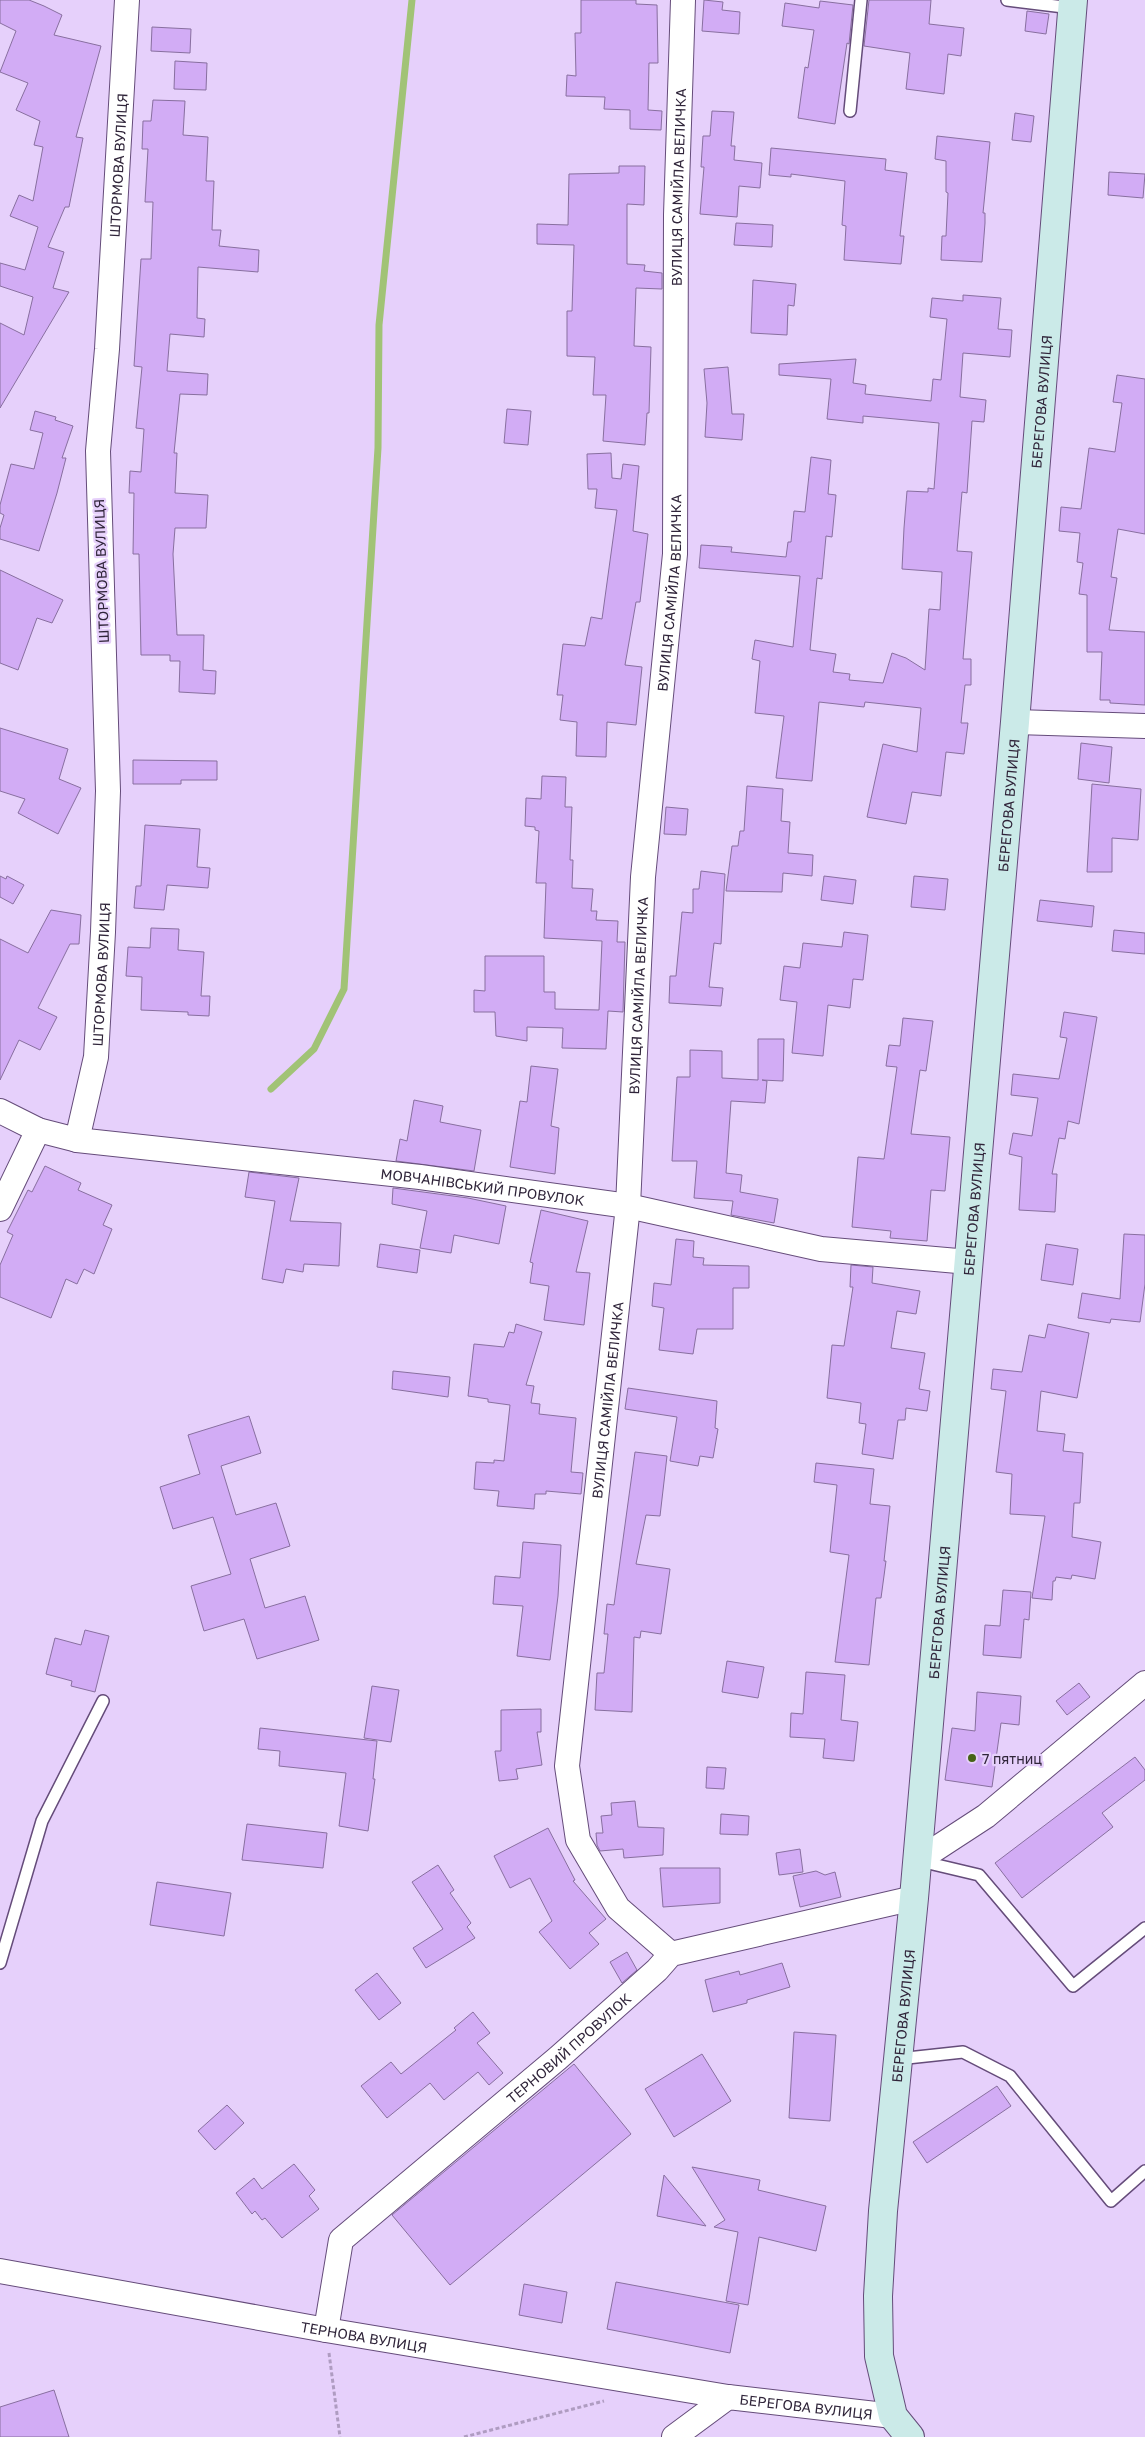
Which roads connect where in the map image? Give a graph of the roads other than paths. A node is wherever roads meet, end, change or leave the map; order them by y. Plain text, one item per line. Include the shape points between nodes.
1 (127, 0) edge
2 (683, 0) edge
3 (861, 0) edge
4 (1007, 0) edge
5 (1072, 4) edge
6 (850, 111) dead end
7 (1015, 722) junction
8 (1145, 726) edge
9 (0, 1111) edge
10 (38, 1130) junction
11 (77, 1140) junction
12 (628, 1206) junction
13 (0, 1209) edge
14 (968, 1262) junction
15 (1145, 1683) edge
16 (103, 1701) dead end
17 (917, 1861) junction
18 (914, 1898) junction
19 (1145, 1928) edge
20 (670, 1954) junction
21 (0, 1963) edge
22 (898, 2059) junction
23 (1145, 2171) edge
24 (0, 2271) edge
25 (326, 2330) junction
26 (728, 2397) junction
27 (893, 2416) junction
28 (674, 2437) edge
29 (910, 2437) edge

1 - 11 street, ШТОРМОВА ВУЛИЦЯ via 107,350 98,451 108,791 103,932 96,1057
2 - 12 street, ВУЛИЦЯ САМІЙЛА ВЕЛИЧКА via 676,216 675,554 643,877
3 - 6 lane
4 - 5 lane
5 - 7 street, БЕРЕГОВА ВУЛИЦЯ
7 - 8 street
7 - 14 street, БЕРЕГОВА ВУЛИЦЯ
9 - 10 street, МОВЧАНІВСЬКИЙ ПРОВУЛОК
10 - 11 street, МОВЧАНІВСЬКИЙ ПРОВУЛОК
10 - 13 street
11 - 12 street, МОВЧАНІВСЬКИЙ ПРОВУЛОК via 420,1176
12 - 14 street, МОВЧАНІВСЬКИЙ ПРОВУЛОК via 821,1249
12 - 20 street, ВУЛИЦЯ САМІЙЛА ВЕЛИЧКА via 567,1766 578,1840 618,1908
14 - 17 street, БЕРЕГОВА ВУЛИЦЯ
15 - 17 street via 986,1816
16 - 21 lane via 42,1821
17 - 18 street, БЕРЕГОВА ВУЛИЦЯ
17 - 19 lane via 979,1874 1073,1986
18 - 20 street
18 - 22 street, БЕРЕГОВА ВУЛИЦЯ
20 - 25 street, ТЕРНОВИЙ ПРОВУЛОК via 657,1970 558,2058 341,2240
22 - 23 lane via 963,2052 1010,2076 1111,2201
22 - 27 street, БЕРЕГОВА ВУЛИЦЯ via 878,2296 879,2356
24 - 25 street, ТЕРНОВА ВУЛИЦЯ
25 - 26 street, ТЕРНОВА ВУЛИЦЯ
26 - 27 street, БЕРЕГОВА ВУЛИЦЯ
26 - 28 street, БЕРЕГОВА ВУЛИЦЯ
27 - 29 street, БЕРЕГОВА ВУЛИЦЯ

